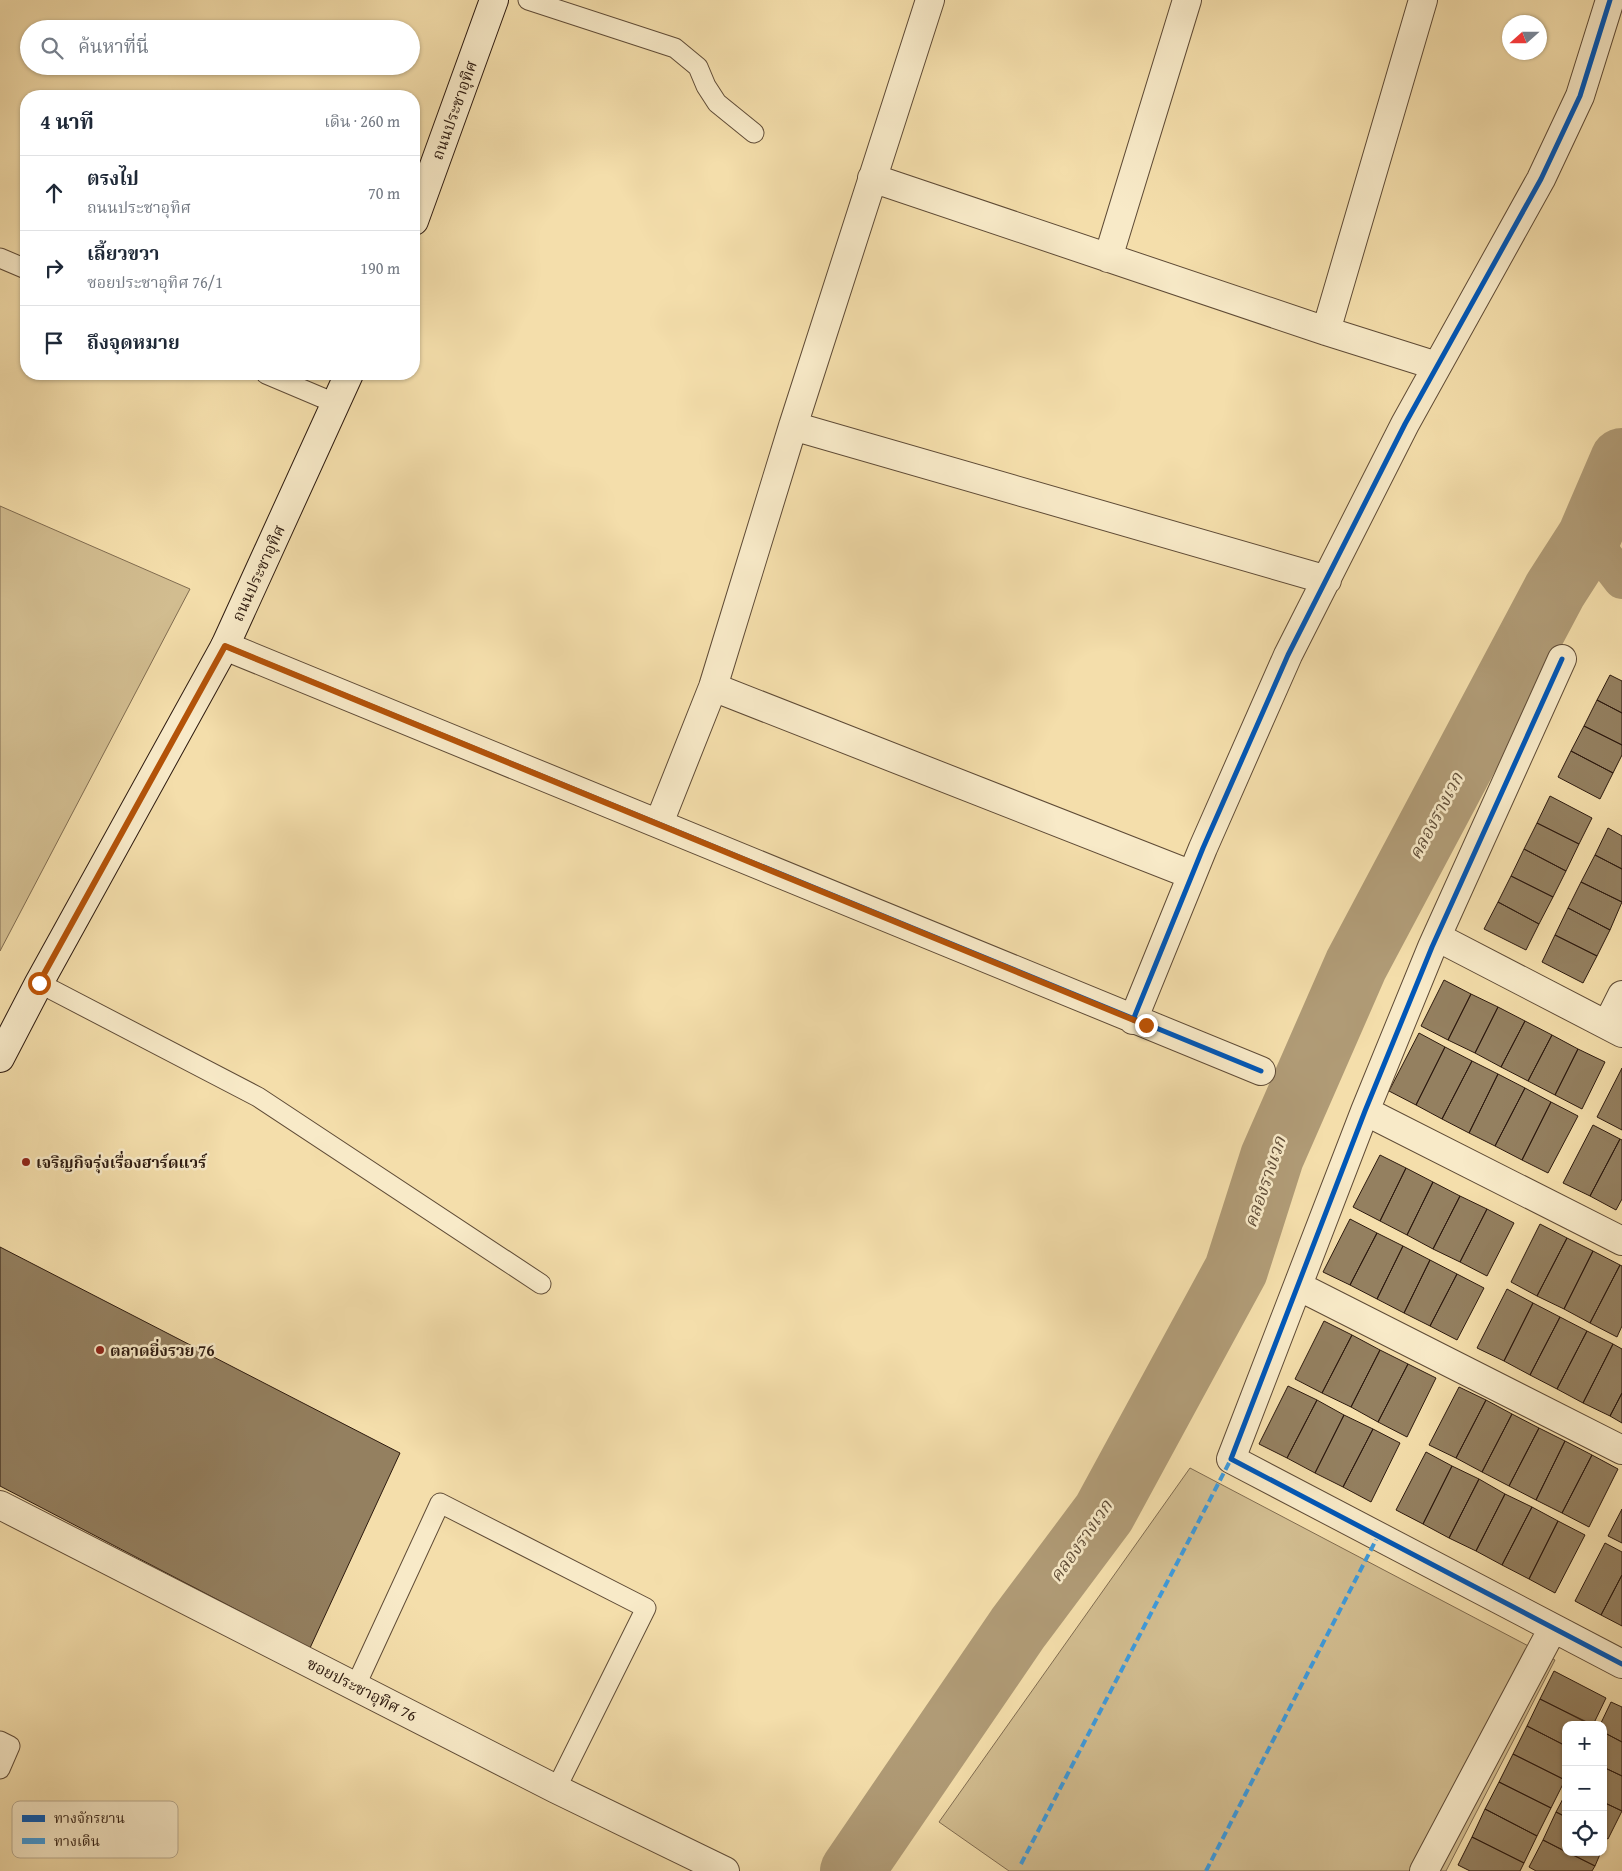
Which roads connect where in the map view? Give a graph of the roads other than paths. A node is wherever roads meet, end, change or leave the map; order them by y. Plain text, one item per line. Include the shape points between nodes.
1 (494, 0) edge
2 (528, 0) edge
3 (930, 0) edge
4 (1187, 0) edge
5 (1423, 0) edge
6 (1610, 0) edge
7 (754, 133) dead end
8 (872, 178) junction
9 (420, 204) edge
10 (0, 258) edge
11 (1108, 258) junction
12 (20, 266) edge
13 (1326, 331) junction
14 (1437, 366) junction
15 (280, 380) edge
16 (346, 380) edge
17 (336, 404) junction
18 (793, 426) junction
19 (1327, 580) junction
20 (225, 646) junction
21 (1562, 659) dead end
22 (713, 687) junction
23 (659, 823) junction
24 (1192, 875) junction
25 (1437, 937) junction
26 (39, 983) junction
27 (1622, 995) edge
28 (1133, 1020) junction
29 (1615, 1029) edge
30 (0, 1058) edge
31 (1261, 1071) dead end
32 (1365, 1111) junction
33 (1622, 1241) edge
34 (541, 1284) dead end
35 (1298, 1286) junction
36 (1622, 1450) edge
37 (0, 1504) edge
38 (1553, 1628) junction
39 (1622, 1664) edge
40 (356, 1686) junction
41 (0, 1741) edge
42 (0, 1769) edge
43 (556, 1789) junction
44 (725, 1871) edge
45 (1424, 1871) edge

1 - 9 street, ถนนประชาอุทิศ
2 - 7 lane via 675,48 698,67 717,103
3 - 8 street
4 - 11 street
5 - 13 street
6 - 14 street via 1580,96 1545,170
8 - 11 street
8 - 18 street
10 - 12 lane
11 - 13 street
13 - 14 street
14 - 19 street
15 - 17 lane
16 - 17 street, ถนนประชาอุทิศ
17 - 20 street, ถนนประชาอุทิศ
18 - 19 street
18 - 22 street
19 - 24 street via 1288,655
20 - 23 street
20 - 26 street, ถนนประชาอุทิศ
21 - 25 street
22 - 23 street
22 - 24 street
23 - 28 street
24 - 28 street
25 - 29 street
25 - 32 street
26 - 30 street, ถนนประชาอุทิศ
26 - 34 lane via 258,1097
27 - 29 street
28 - 31 street
32 - 33 street
32 - 35 street
35 - 36 street
35 - 38 street via 1231,1459
37 - 40 street, ซอยประชาอุทิศ 76
38 - 39 street
38 - 45 street
40 - 43 street, ซอยประชาอุทิศ 76
40 - 43 lane via 440,1503 646,1608
41 - 42 lane via 10,1746
43 - 44 street, ซอยประชาอุทิศ 76

